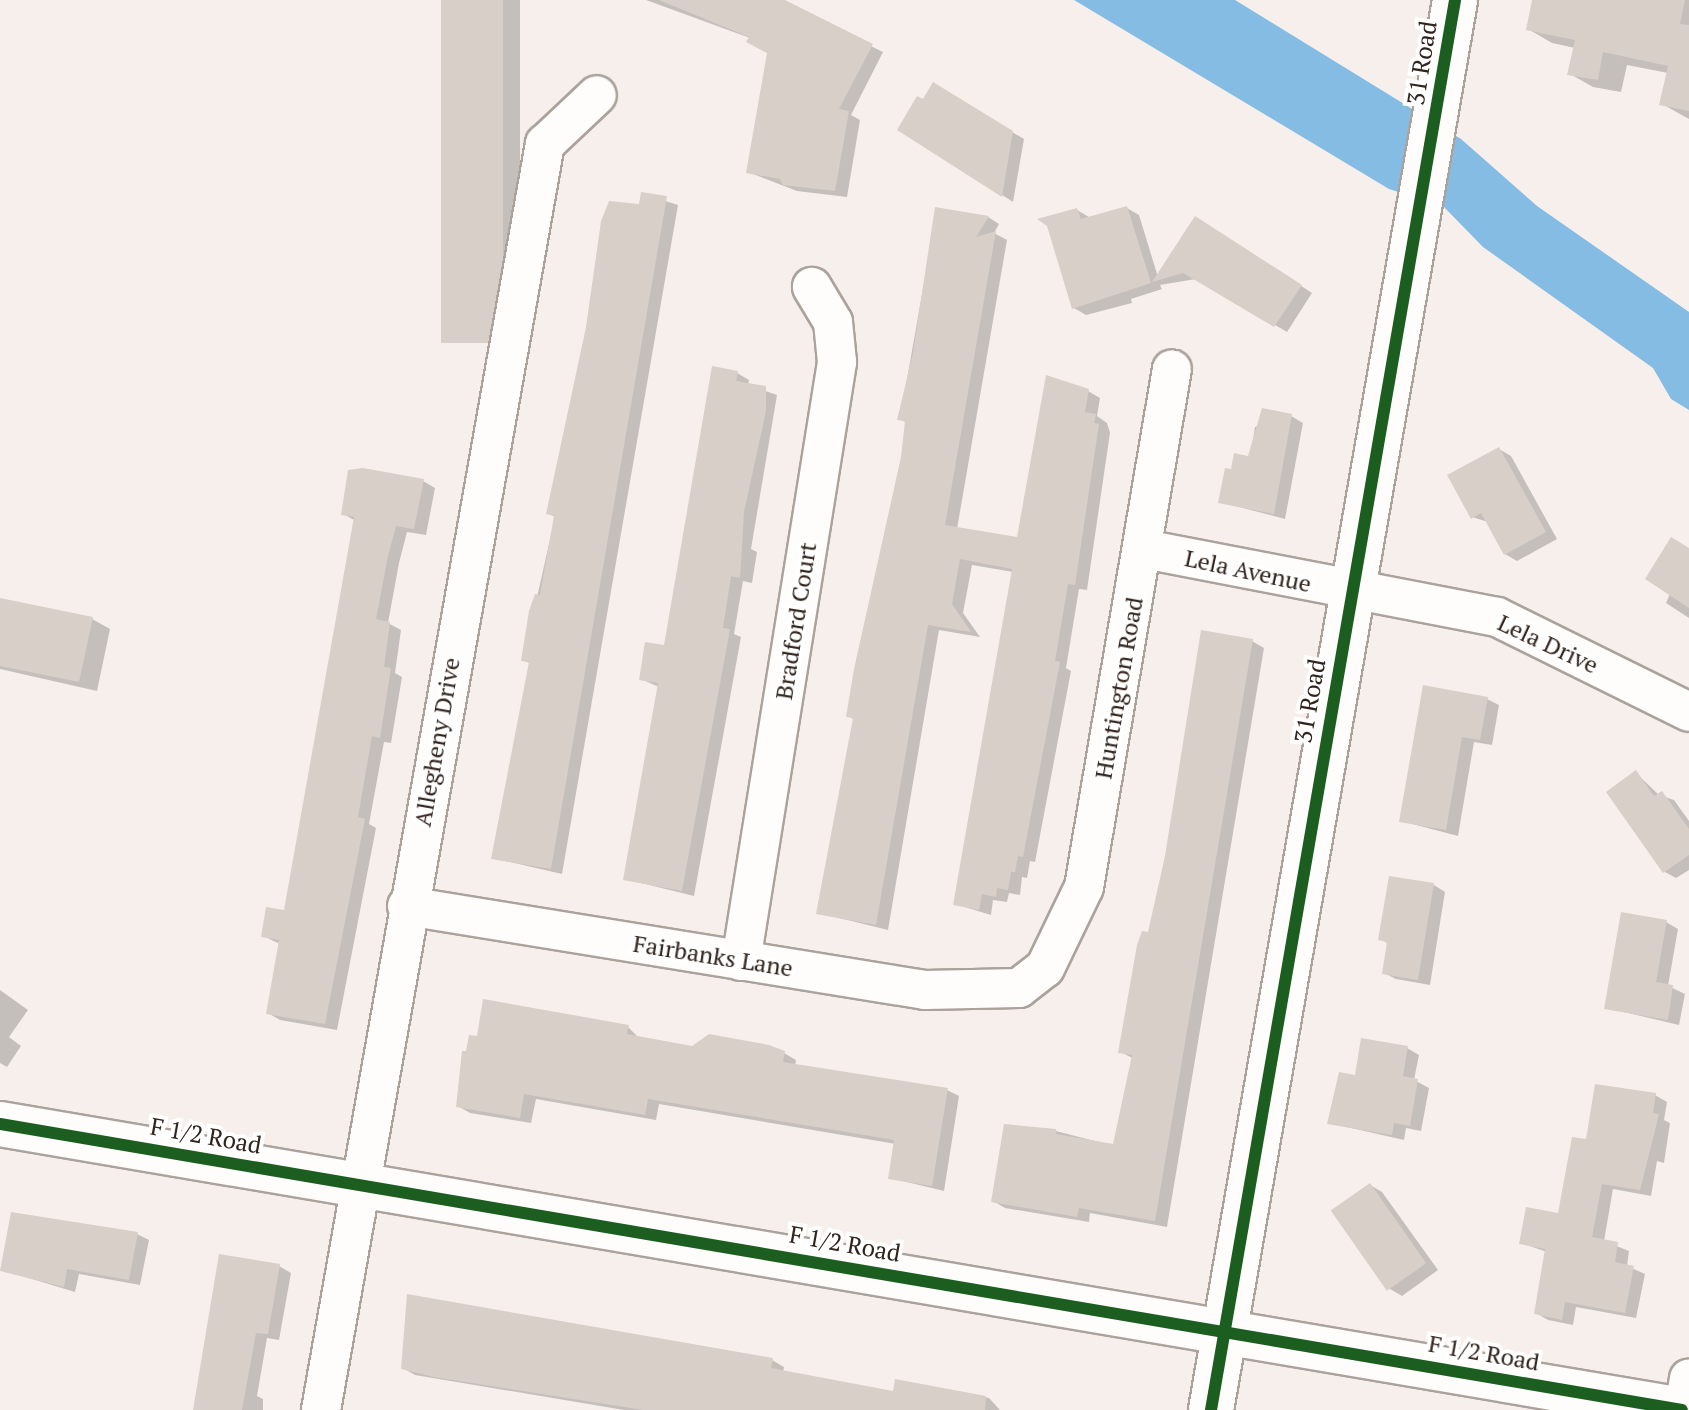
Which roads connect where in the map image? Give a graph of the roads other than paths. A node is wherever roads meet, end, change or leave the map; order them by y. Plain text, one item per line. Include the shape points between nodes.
1 (1455, 0) edge
2 (597, 95) dead end
3 (812, 287) dead end
4 (1172, 369) dead end
5 (1144, 549) junction
6 (1352, 592) junction
7 (1689, 712) edge
8 (407, 906) junction
9 (741, 961) junction
10 (1019, 988) joint
11 (0, 1124) edge
12 (364, 1185) junction
13 (1224, 1330) junction
14 (1689, 1378) edge
15 (321, 1410) edge
16 (1211, 1410) edge
17 (1683, 1410) edge

1 - 6 street, 31 Road
2 - 8 street, Allegheny Drive via 545,144
3 - 9 street, Bradford Court via 833,322 837,362
4 - 5 street, Huntington Road
5 - 6 street, Lela Avenue
5 - 10 street, Huntington Road via 1084,887 1045,968
6 - 7 street, Lela Drive via 1497,617
6 - 13 street, 31 Road
8 - 9 street, Fairbanks Lane
8 - 12 street, Allegheny Drive
9 - 10 street, Fairbanks Lane via 925,990
11 - 12 street, F 1/2 Road
12 - 13 street, F 1/2 Road
12 - 15 street, Allegheny Drive
13 - 16 street, 31 Road
13 - 17 street, F 1/2 Road
14 - 17 street

